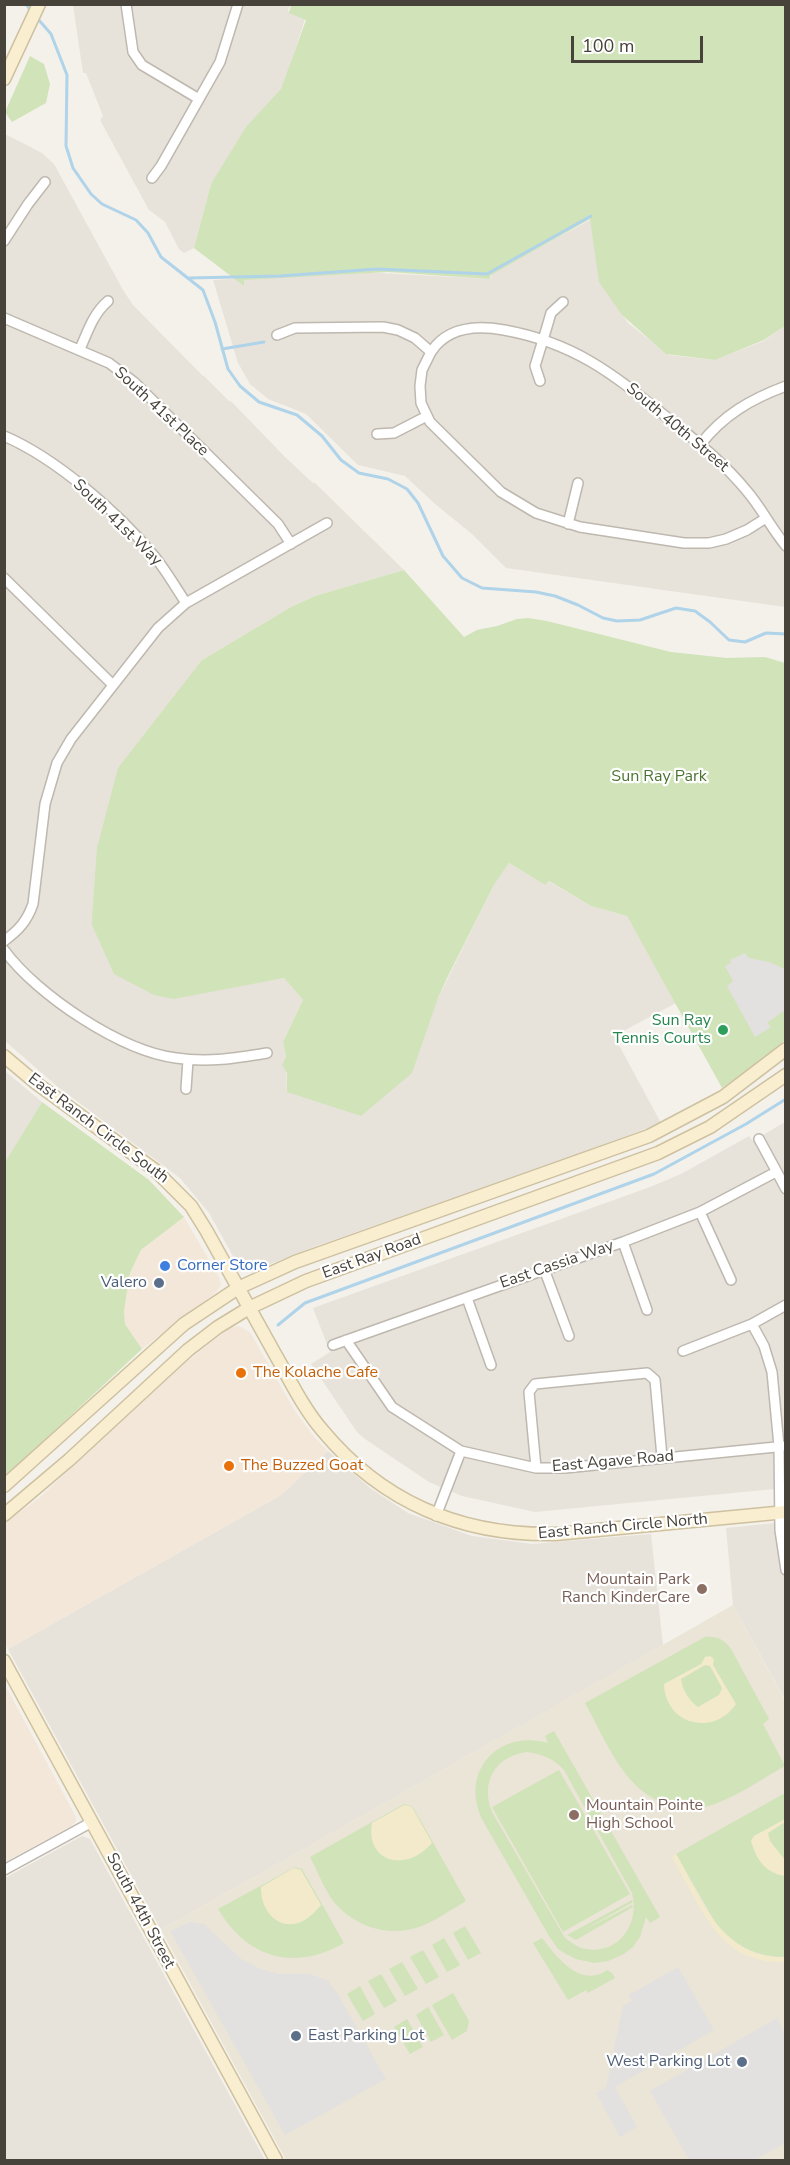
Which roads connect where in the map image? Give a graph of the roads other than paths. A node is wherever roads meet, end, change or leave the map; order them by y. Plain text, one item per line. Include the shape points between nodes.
1 (39, 4) edge
2 (126, 4) edge
3 (238, 4) edge
4 (4, 79) edge
5 (199, 99) junction
6 (152, 178) dead end
7 (45, 182) dead end
8 (4, 241) edge
9 (108, 301) dead end
10 (563, 302) dead end
11 (4, 318) edge
12 (277, 335) dead end
13 (543, 339) junction
14 (80, 349) junction
15 (430, 352) junction
16 (540, 381) dead end
17 (786, 386) edge
18 (427, 416) junction
19 (377, 434) dead end
20 (4, 436) edge
21 (700, 445) junction
22 (578, 483) dead end
23 (766, 518) junction
24 (327, 523) dead end
25 (568, 524) junction
26 (291, 544) junction
27 (786, 546) edge
28 (4, 578) edge
29 (186, 603) junction
30 (113, 685) junction
31 (4, 941) edge
32 (4, 950) edge
33 (786, 1049) edge
34 (267, 1053) dead end
35 (4, 1056) edge
36 (188, 1060) junction
37 (786, 1075) edge
38 (186, 1089) dead end
39 (759, 1139) dead end
40 (776, 1172) junction
41 (786, 1189) edge
42 (452, 1207) junction
43 (700, 1212) junction
44 (459, 1225) junction
45 (624, 1242) junction
46 (544, 1269) junction
47 (731, 1280) dead end
48 (244, 1298) junction
49 (467, 1298) junction
50 (786, 1305) edge
51 (647, 1310) dead end
52 (752, 1324) junction
53 (569, 1336) dead end
54 (346, 1340) junction
55 (333, 1345) dead end
56 (683, 1351) dead end
57 (491, 1365) dead end
58 (782, 1446) edge
59 (461, 1451) junction
60 (662, 1457) junction
61 (536, 1468) junction
62 (4, 1486) edge
63 (783, 1512) edge
64 (4, 1515) edge
65 (436, 1516) junction
66 (786, 1570) edge
67 (4, 1661) edge
68 (92, 1822) junction
69 (4, 1870) edge
70 (276, 2160) edge

1 - 4 main road
2 - 5 street via 133,52 142,65
3 - 5 street via 220,62
5 - 6 street
7 - 8 street
9 - 14 street via 99,308
10 - 13 street via 551,313
11 - 14 street, South 41st Place
12 - 15 street via 295,328 383,327 415,338
13 - 15 street, South 40th Street via 471,327 451,334
13 - 16 street via 535,366
13 - 21 street, South 40th Street via 614,375
14 - 26 street, South 41st Place via 109,363 134,382 278,524
15 - 18 street via 420,386
17 - 21 street via 742,406 719,423
18 - 19 street via 394,433
18 - 25 street via 501,492 536,513
20 - 29 street, South 41st Way via 39,454 99,501 153,555
21 - 23 street, South 40th Street via 746,490
22 - 25 street
23 - 25 street via 737,535 709,543 684,543
23 - 27 street, South 40th Street
24 - 26 street
26 - 29 street
28 - 30 street
29 - 30 street via 158,628
30 - 31 street via 71,739 54,770 45,804 33,904 24,923
32 - 36 street via 36,985 112,1035 148,1052
33 - 42 main road, East Ray Road via 723,1097 649,1136
34 - 36 street
35 - 48 main road, East Ranch Circle South via 176,1189 206,1230
36 - 38 street
37 - 44 main road, East Ray Road via 710,1127 658,1153
39 - 40 street
40 - 41 street
40 - 43 street, East Cassia Way
42 - 44 main road
42 - 48 main road, East Ray Road via 295,1262
43 - 45 street, East Cassia Way
43 - 47 street
44 - 48 main road, East Ray Road via 306,1281
45 - 46 street, East Cassia Way
45 - 51 street
46 - 49 street, East Cassia Way
46 - 53 street
48 - 62 main road, East Ray Road via 205,1308 172,1333
48 - 64 main road, East Ray Road via 218,1327
48 - 65 main road, East Ranch Circle North via 307,1410 344,1455 381,1485
49 - 54 street, East Cassia Way
49 - 57 street
50 - 52 street
52 - 56 street
52 - 58 street via 772,1372
54 - 55 street, East Cassia Way
54 - 59 street, East Agave Road via 392,1407
58 - 60 street, East Agave Road
58 - 63 street
59 - 61 street, East Agave Road
59 - 65 street
60 - 61 street, East Agave Road
60 - 61 street via 655,1380 647,1373 535,1384 528,1392
63 - 65 main road, East Ranch Circle North via 537,1535 491,1531
63 - 66 street
67 - 68 main road, South 44th Street
68 - 69 street
68 - 70 main road, South 44th Street

